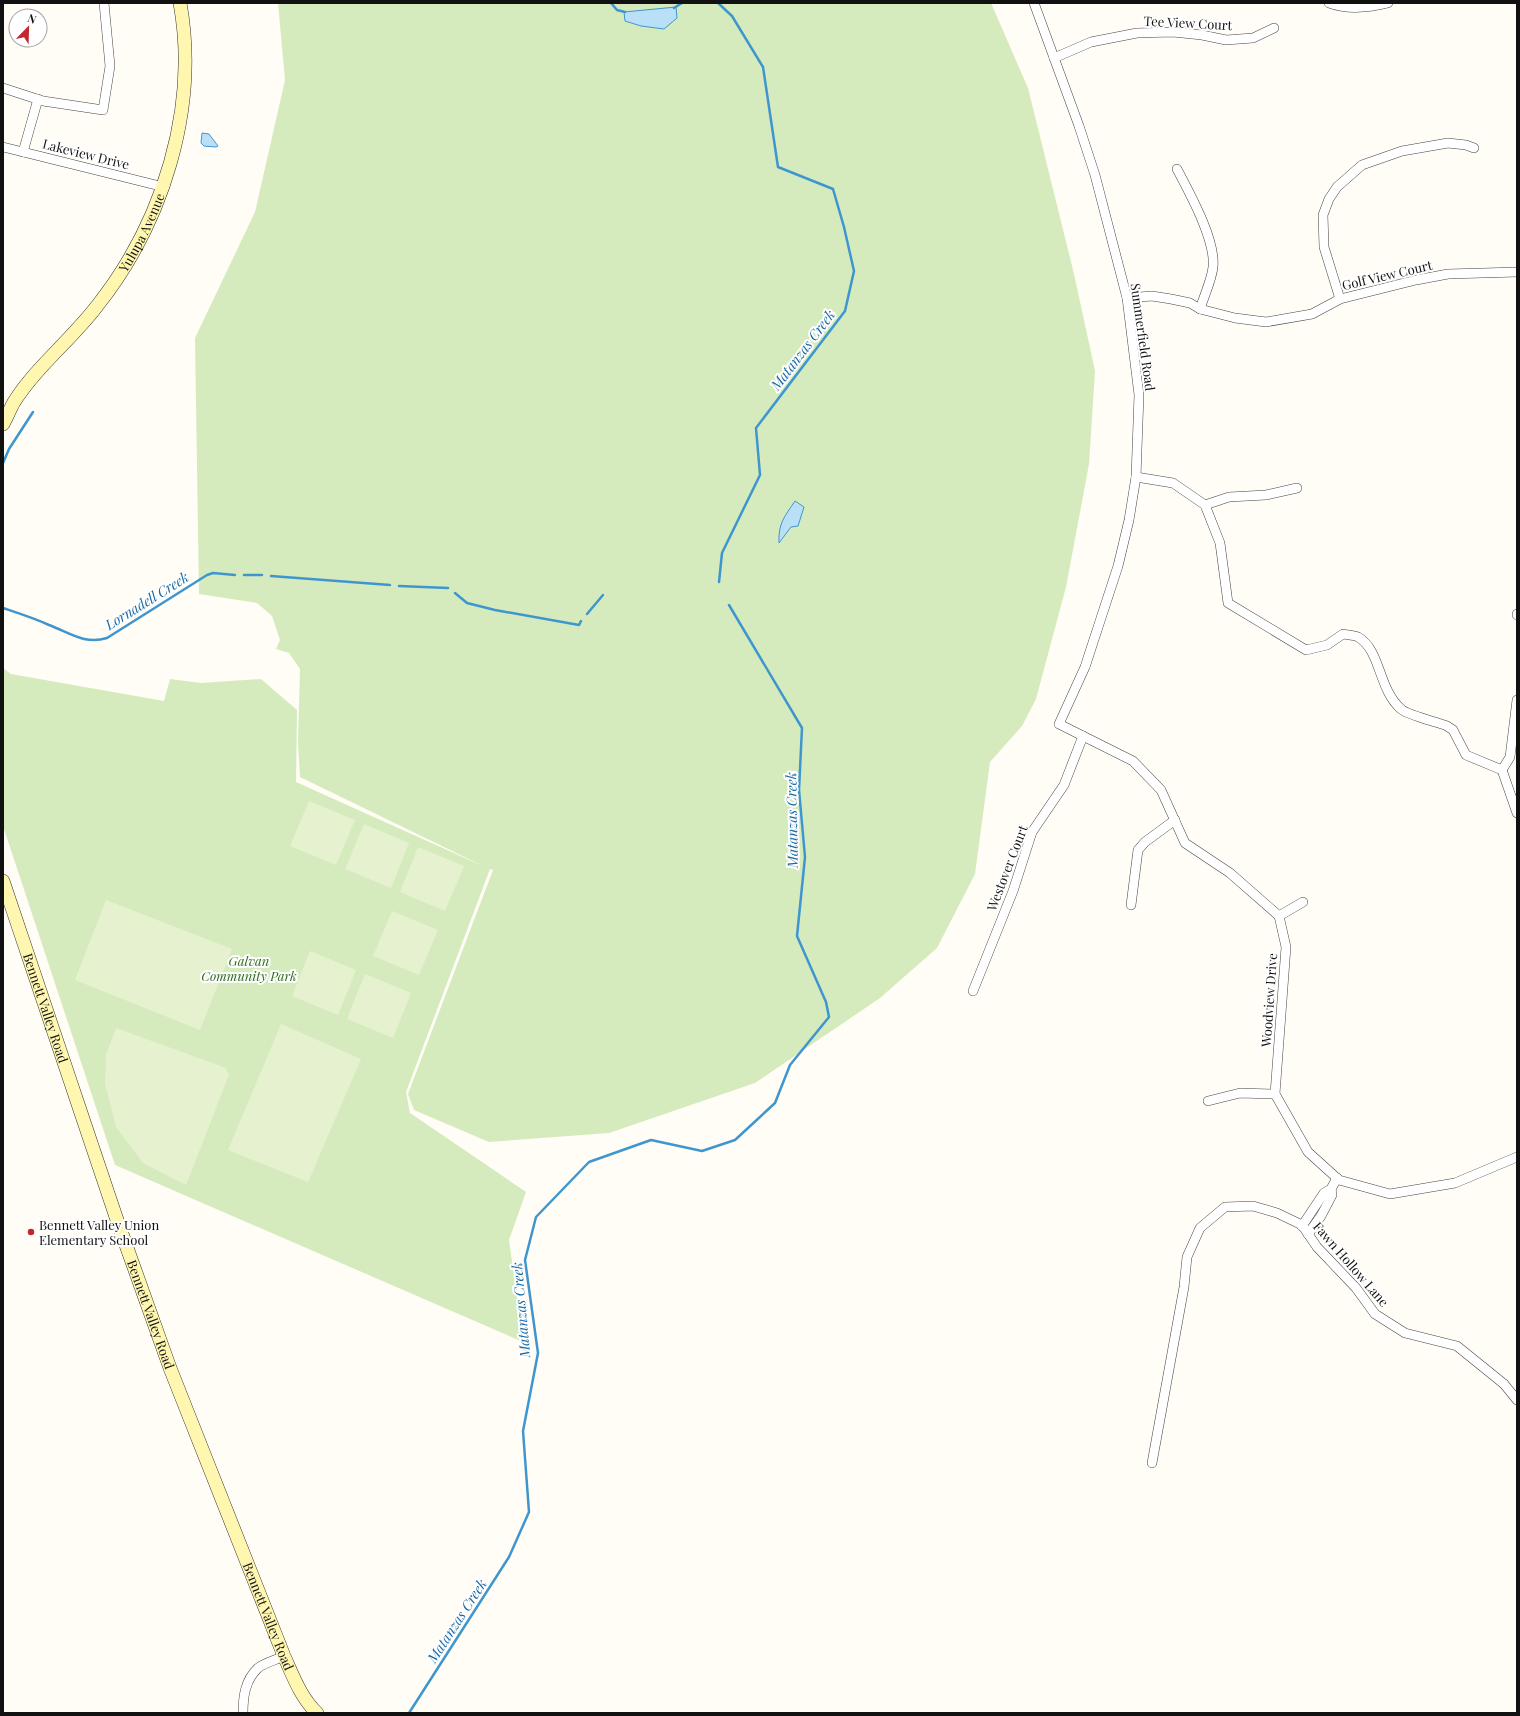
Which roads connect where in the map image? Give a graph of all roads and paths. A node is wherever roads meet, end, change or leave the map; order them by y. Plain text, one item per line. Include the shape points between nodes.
1 (104, 3) edge
2 (180, 3) edge
3 (1034, 3) edge
4 (1329, 3) edge
5 (1388, 3) edge
6 (1274, 28) dead end
7 (1054, 58) junction
8 (3, 88) edge
9 (40, 100) junction
10 (3, 147) edge
11 (1474, 148) dead end
12 (26, 153) junction
13 (1177, 169) dead end
14 (164, 187) junction
15 (1517, 272) edge
16 (1127, 298) junction
17 (1340, 299) junction
18 (1200, 309) junction
19 (3, 424) edge
20 (1136, 477) junction
21 (1297, 488) dead end
22 (1205, 505) junction
23 (1517, 700) edge
24 (1083, 736) junction
25 (1502, 770) junction
26 (1517, 813) edge
27 (1175, 820) junction
28 (3, 881) edge
29 (1303, 902) dead end
30 (1130, 905) dead end
31 (1279, 916) junction
32 (973, 991) dead end
33 (1275, 1094) junction
34 (1208, 1101) dead end
35 (1517, 1157) edge
36 (1337, 1178) junction
37 (1305, 1230) junction
38 (1517, 1400) edge
39 (1152, 1463) dead end
40 (284, 1656) junction
41 (243, 1713) edge
42 (317, 1713) edge

1 - 9 street via 110,66 103,110
2 - 14 street, Yulupa Avenue via 185,30 183,109
3 - 7 street, Summerfield Road
4 - 5 street via 1353,8
6 - 7 street, Tee View Court via 1253,38 1226,40 1173,32 1137,33 1091,42
7 - 16 street, Summerfield Road via 1095,175
8 - 9 street
9 - 12 street
10 - 12 street, Lakeview Drive
11 - 17 street via 1448,143 1402,151 1362,165 1338,187 1329,199 1323,215 1324,247
12 - 14 street, Lakeview Drive
13 - 18 street via 1195,201 1210,243 1213,267
14 - 19 street, Yulupa Avenue via 127,265 98,306 20,396
15 - 17 street, Golf View Court via 1448,274
16 - 18 street, Golf View Court via 1152,296 1190,303
16 - 20 street, Summerfield Road via 1139,395
17 - 18 street, Golf View Court via 1312,314 1266,322 1235,318
20 - 22 street via 1173,483
20 - 24 street, Summerfield Road via 1118,566 1085,667 1059,724
21 - 22 street via 1266,495 1229,497
22 - 25 street via 1220,543 1228,603 1306,650 1328,645 1343,634 1357,636 1372,650 1390,698 1402,710 1447,726 1453,730 1466,755
23 - 25 street via 1510,757
24 - 27 street via 1133,761 1161,790
24 - 32 street, Westover Court via 1064,785 1032,832 1013,891
25 - 26 street
27 - 30 street via 1144,842 1138,850
27 - 31 street via 1185,843 1230,873
28 - 40 street, Bennett Valley Road via 111,1203 170,1368
29 - 31 street
31 - 33 street, Woodview Drive via 1286,947
33 - 34 street via 1240,1093
33 - 36 street via 1308,1152
35 - 36 street via 1455,1182 1390,1194
36 - 37 street via 1331,1189 1324,1193
37 - 38 street, Fawn Hollow Lane via 1317,1247 1356,1288 1375,1314 1405,1333 1457,1346 1504,1384
37 - 39 street, Fawn Hollow Lane via 1277,1213 1253,1206 1224,1207 1200,1228 1187,1257
40 - 41 street via 258,1668 248,1682 243,1698
40 - 42 street, Bennett Valley Road via 299,1688

